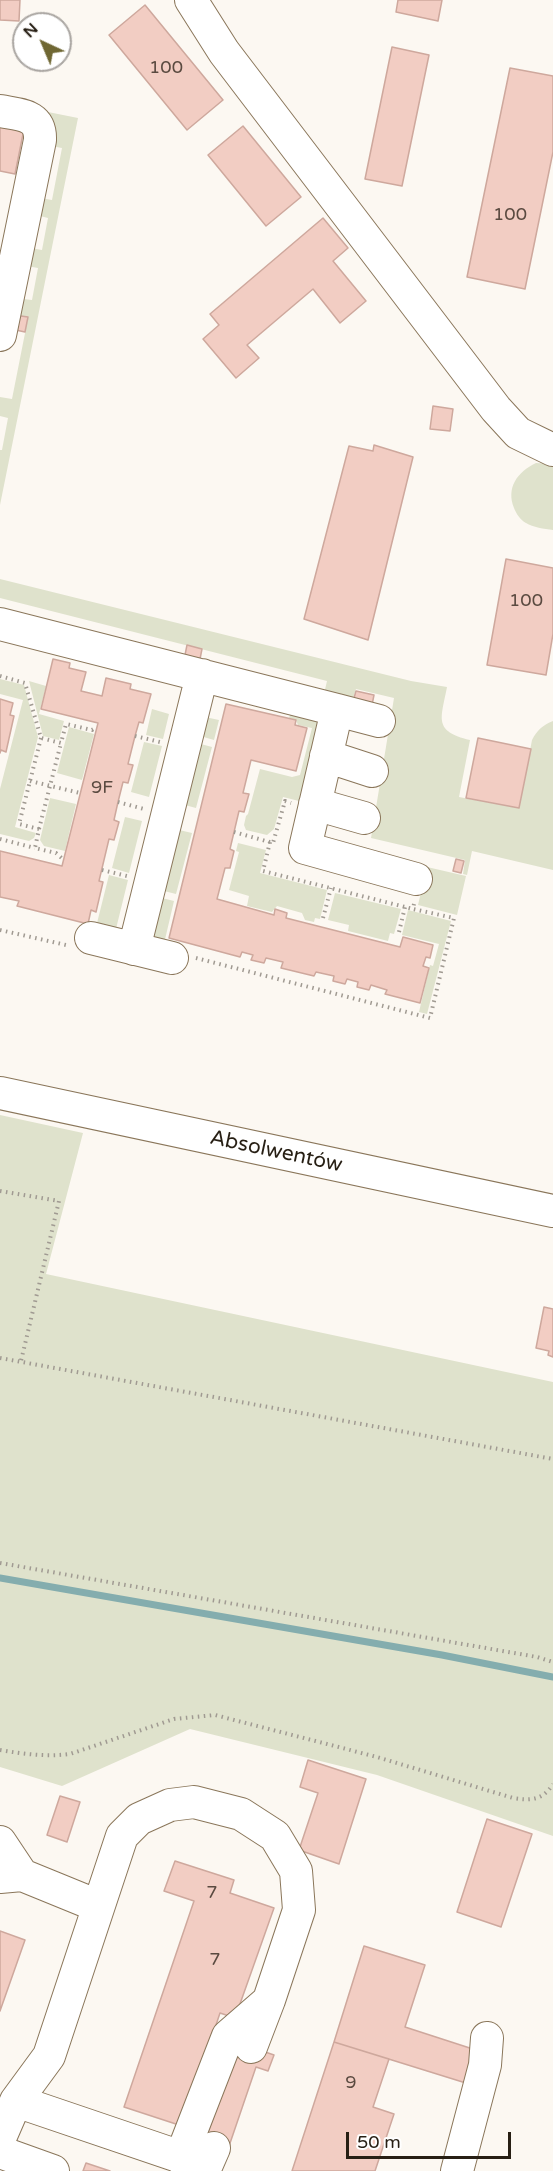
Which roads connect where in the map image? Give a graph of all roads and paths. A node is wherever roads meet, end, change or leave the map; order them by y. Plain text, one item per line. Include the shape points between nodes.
1 (191, 0) edge
2 (0, 111) edge
3 (0, 335) edge
4 (553, 450) edge
5 (0, 624) edge
6 (202, 675) junction
7 (0, 676) edge
8 (337, 710) junction
9 (379, 721) dead end
10 (97, 727) dead end
11 (135, 736) dead end
12 (41, 738) junction
13 (61, 743) junction
14 (167, 744) dead end
15 (326, 756) junction
16 (372, 771) dead end
17 (30, 781) junction
18 (50, 786) junction
19 (80, 793) dead end
20 (118, 802) dead end
21 (315, 804) junction
22 (150, 810) dead end
23 (364, 818) dead end
24 (39, 829) junction
25 (0, 839) edge
26 (270, 842) dead end
27 (35, 848) junction
28 (64, 860) dead end
29 (102, 870) dead end
30 (133, 877) dead end
31 (331, 888) junction
32 (412, 898) junction
33 (323, 918) dead end
34 (0, 930) edge
35 (399, 932) dead end
36 (80, 942) joint
37 (134, 949) junction
38 (181, 957) joint
39 (0, 1093) edge
40 (0, 1191) edge
41 (553, 1211) edge
42 (0, 1358) edge
43 (21, 1361) junction
44 (553, 1459) edge
45 (0, 1563) edge
46 (553, 1662) edge
47 (0, 1750) edge
48 (553, 1784) edge
49 (0, 1842) edge
50 (11, 1876) edge
51 (98, 1906) junction
52 (269, 2000) junction
53 (487, 2038) dead end
54 (251, 2047) dead end
55 (16, 2101) junction
56 (0, 2138) edge
57 (0, 2152) edge
58 (197, 2162) edge
59 (53, 2171) edge
60 (457, 2171) edge

1 - 4 street via 224,52 496,409 518,433
2 - 3 street via 34,120 40,129
5 - 6 street
6 - 8 street
6 - 37 street
7 - 12 path via 26,683
8 - 9 street
8 - 15 street
10 - 13 path via 92,730 66,724
11 - 14 path
12 - 13 path
12 - 17 path
13 - 18 path
15 - 16 street
15 - 21 street
17 - 18 path
17 - 24 path via 19,824
18 - 19 path
18 - 24 path
20 - 22 path
21 - 23 street
21 - 32 street via 305,848
24 - 27 path
25 - 27 path
26 - 31 path via 263,871
27 - 28 path via 56,853
29 - 30 path
31 - 32 path
31 - 33 path
32 - 35 path
32 - 38 path via 454,918 430,1018
34 - 36 path
36 - 37 street
37 - 38 street
39 - 41 street, Absolwentów
40 - 43 path via 59,1202
42 - 43 path
43 - 44 path
45 - 46 path
47 - 48 path via 41,1756 70,1754 174,1719 215,1714 513,1798 530,1801 548,1792
49 - 50 street
50 - 51 street
51 - 52 street via 122,1836 139,1819 170,1805 194,1802 241,1814 276,1836 296,1871 299,1910
51 - 55 street via 49,2056
52 - 54 street
52 - 58 street via 228,2036
53 - 60 street via 485,2065
55 - 56 street
55 - 58 street
57 - 59 street

